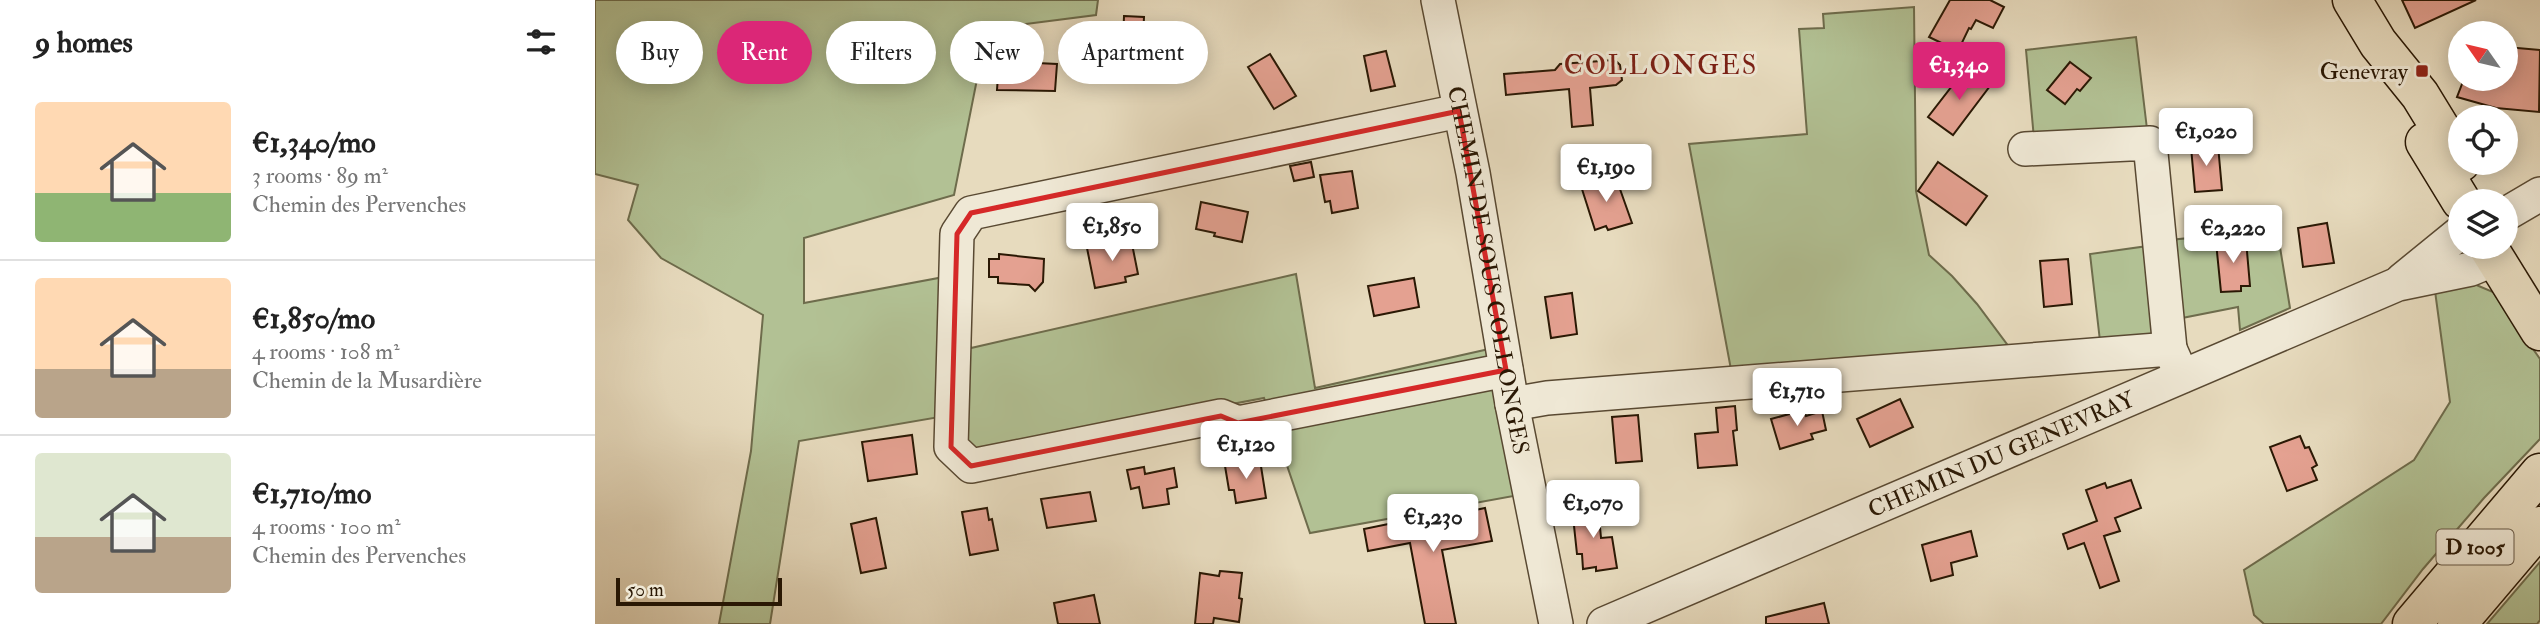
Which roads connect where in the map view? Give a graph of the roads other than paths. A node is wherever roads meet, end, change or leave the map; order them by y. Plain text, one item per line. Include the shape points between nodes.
1 (1438, 0) edge
2 (2352, 0) edge
3 (2378, 43) junction
4 (1459, 111) junction
5 (2448, 141) edge
6 (2025, 149) dead end
7 (2454, 189) edge
8 (2540, 194) edge
9 (2518, 221) edge
10 (2448, 243) edge
11 (2482, 259) edge
12 (2510, 259) edge
13 (2515, 259) edge
14 (2398, 284) junction
15 (2540, 295) edge
16 (2540, 331) edge
17 (2176, 362) junction
18 (1506, 370) junction
19 (1512, 404) junction
20 (2540, 473) edge
21 (2540, 526) edge
22 (1556, 624) edge
23 (1604, 624) edge
24 (2412, 624) edge
25 (2457, 624) edge

1 - 4 street, CHEMIN DE SOUS COLLONGES
2 - 3 main road
3 - 5 main road via 2420,95
3 - 7 main road via 2411,117
4 - 18 street, CHEMIN DE SOUS COLLONGES
4 - 18 street via 971,213 957,234 951,447 971,466 1221,416 1238,423
6 - 17 street via 2150,143
8 - 9 street, CHEMIN DU GENEVRAY
10 - 14 street, CHEMIN DU GENEVRAY
11 - 14 street, CHEMIN DU GENEVRAY via 2471,269
12 - 16 main road
13 - 15 main road
14 - 17 street, CHEMIN DU GENEVRAY
17 - 19 street via 1790,378
17 - 23 street, CHEMIN DU GENEVRAY
18 - 19 street, CHEMIN DE SOUS COLLONGES
19 - 22 street, CHEMIN DE SOUS COLLONGES
20 - 24 main road, D 1005
21 - 25 main road, D 1005

